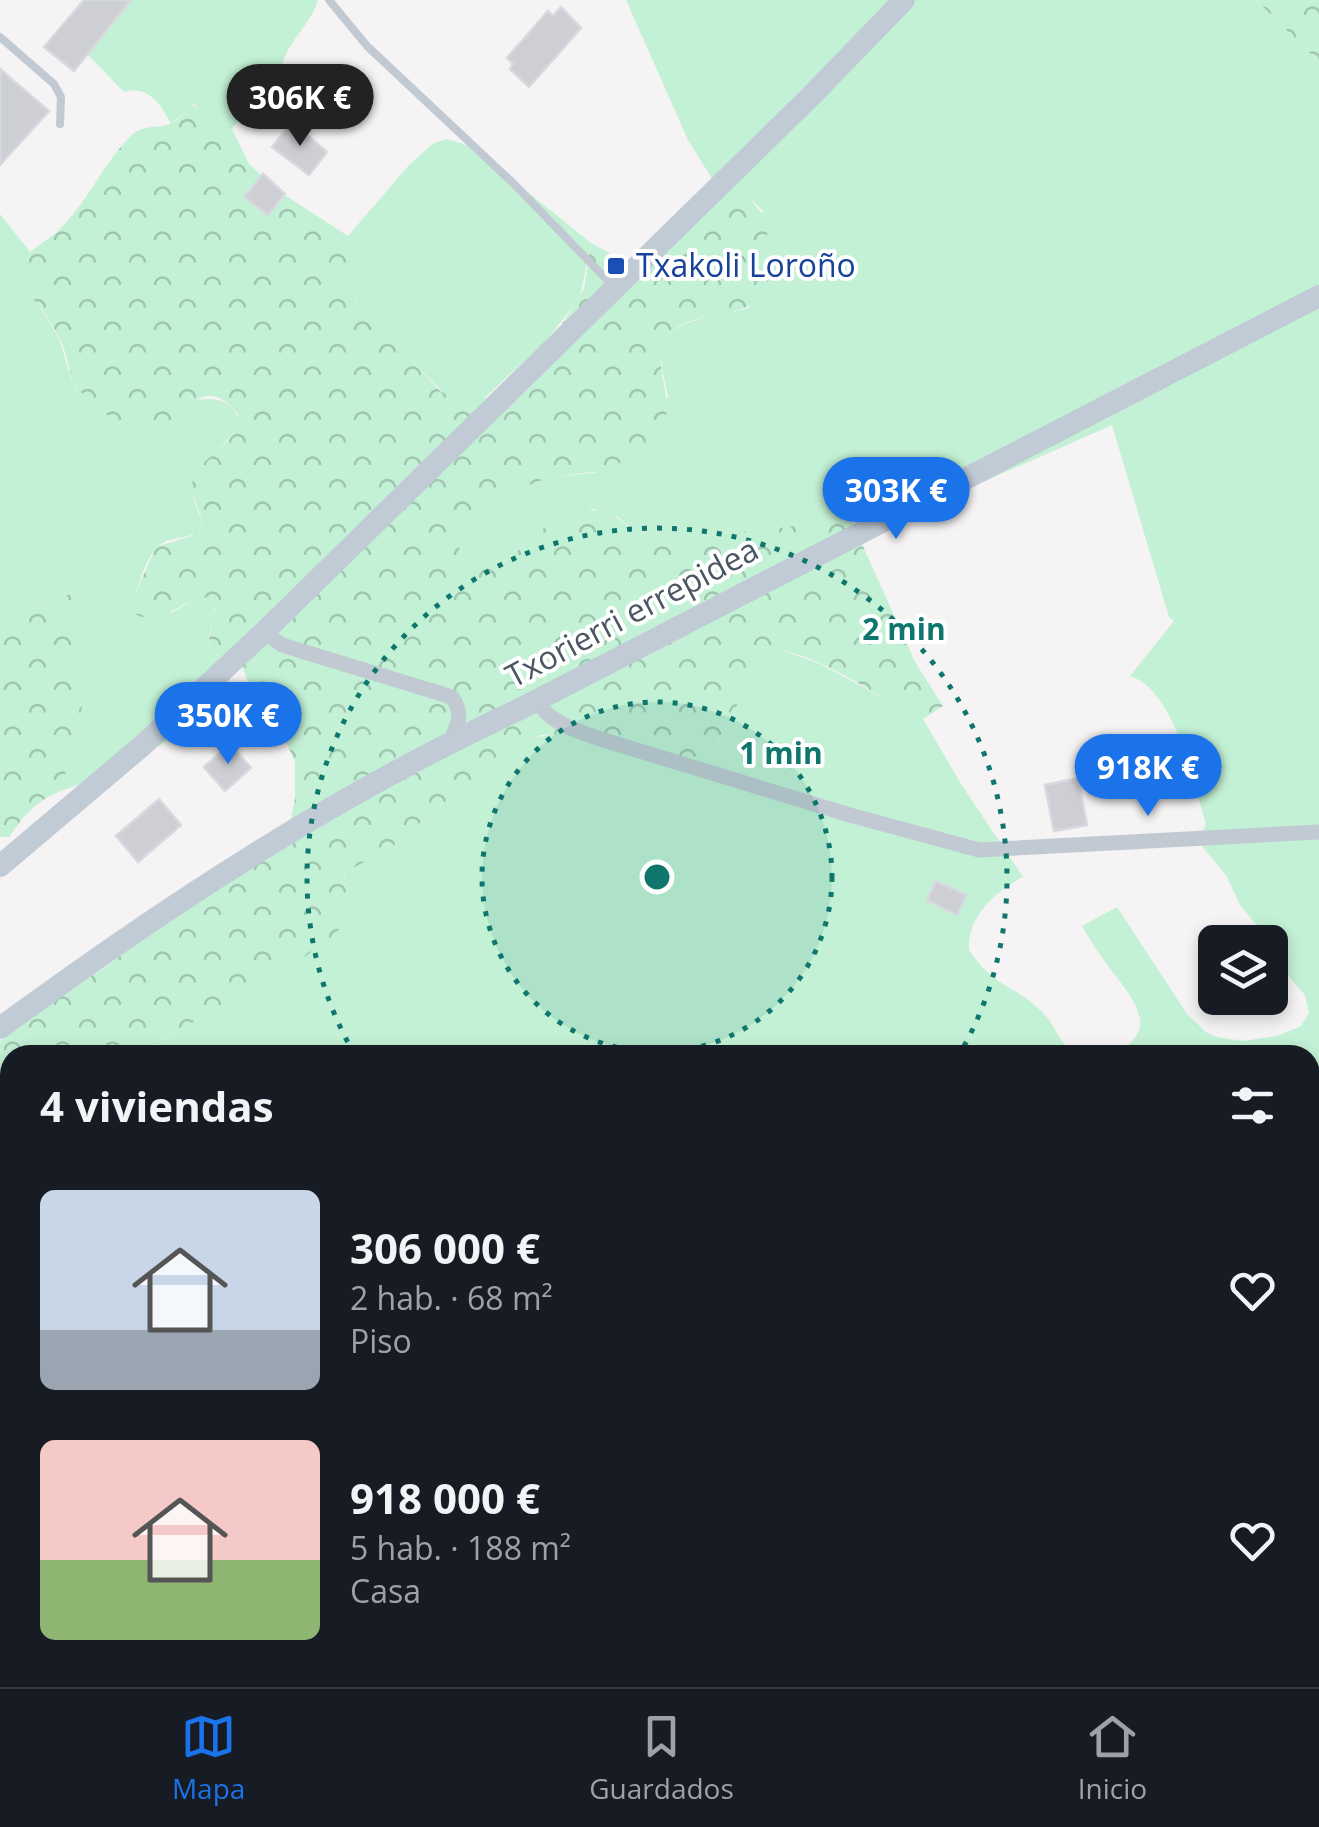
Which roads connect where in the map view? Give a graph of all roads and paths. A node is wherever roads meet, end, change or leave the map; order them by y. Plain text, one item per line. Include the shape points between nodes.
1 (329, 0) edge
2 (904, 0) edge
3 (0, 37) edge
4 (60, 124) dead end
5 (616, 289) junction
6 (1319, 296) edge
7 (264, 632) junction
8 (536, 699) junction
9 (450, 741) junction
10 (1319, 832) edge
11 (0, 866) edge
12 (0, 1028) edge

1 - 5 lane via 367,46
2 - 5 street
3 - 4 lane via 54,84
5 - 7 street
6 - 8 street, Txorierri errepidea
7 - 9 street via 282,645 452,697 460,720
7 - 11 street
8 - 9 street, Txorierri errepidea
8 - 10 street via 562,725 597,738 979,850
9 - 12 street, Txorierri errepidea via 204,888

